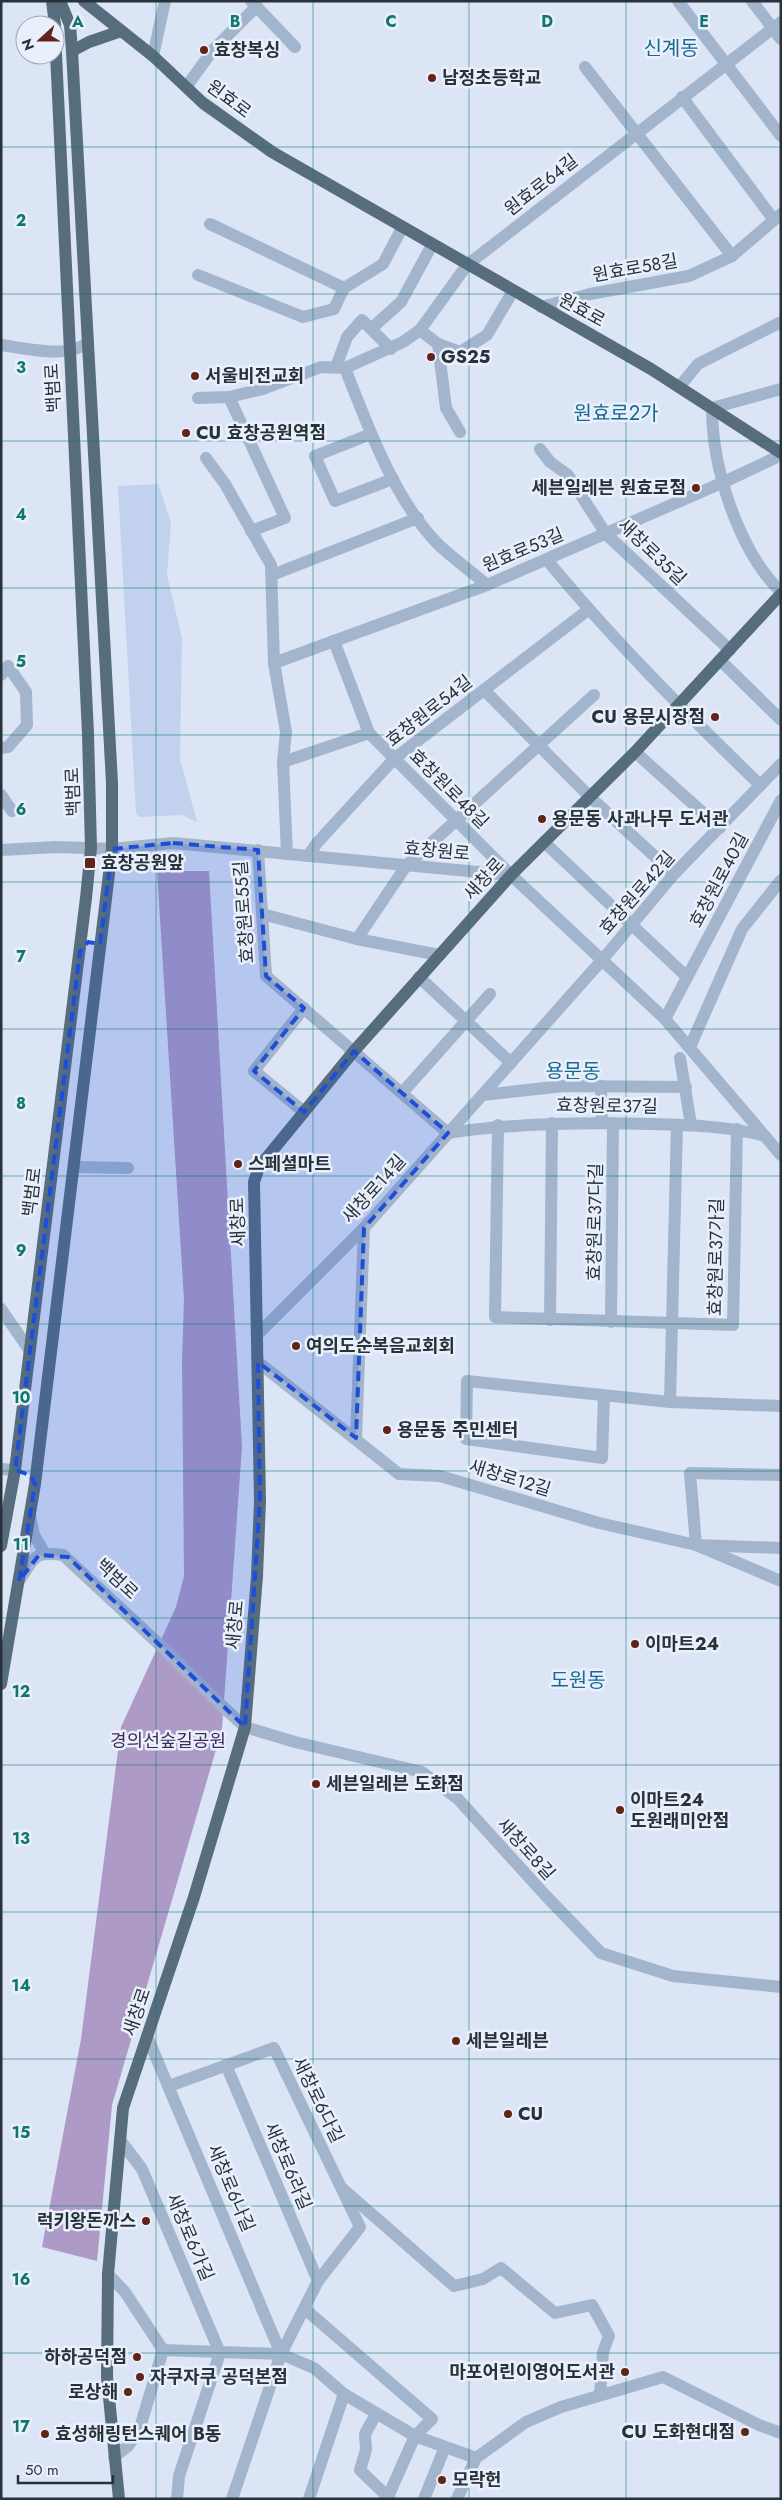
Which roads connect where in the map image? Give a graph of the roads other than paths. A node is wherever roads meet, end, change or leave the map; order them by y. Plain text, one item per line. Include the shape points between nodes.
1 (52, 1) edge
2 (60, 1) edge
3 (84, 1) edge
4 (165, 1) edge
5 (678, 1) edge
6 (752, 1) edge
7 (254, 4) edge
8 (54, 15) edge
9 (777, 25) edge
10 (121, 31) junction
11 (781, 39) edge
12 (296, 47) dead end
13 (72, 51) junction
14 (65, 56) edge
15 (153, 56) junction
16 (726, 63) junction
17 (56, 65) edge
18 (73, 65) junction
19 (585, 67) dead end
20 (186, 87) junction
21 (682, 97) junction
22 (636, 132) junction
23 (781, 136) edge
24 (777, 217) edge
25 (210, 224) dead end
26 (402, 228) junction
27 (432, 245) junction
28 (732, 256) junction
29 (467, 265) junction
30 (198, 275) dead end
31 (344, 288) junction
32 (513, 291) junction
33 (541, 307) junction
34 (781, 322) edge
35 (372, 328) junction
36 (420, 330) junction
37 (88, 341) junction
38 (438, 344) junction
39 (2, 345) edge
40 (391, 349) junction
41 (68, 351) junction
42 (341, 367) junction
43 (680, 386) junction
44 (781, 389) edge
45 (91, 394) junction
46 (229, 397) junction
47 (198, 398) dead end
48 (712, 408) junction
49 (460, 432) dead end
50 (371, 434) junction
51 (540, 449) dead end
52 (781, 454) edge
53 (206, 458) dead end
54 (392, 479) junction
55 (724, 482) junction
56 (418, 518) junction
57 (251, 531) junction
58 (606, 534) junction
59 (547, 560) junction
60 (272, 575) junction
61 (487, 585) junction
62 (781, 593) edge
63 (588, 610) junction
64 (334, 641) junction
65 (730, 650) junction
66 (720, 660) junction
67 (274, 664) junction
68 (5, 671) edge
69 (484, 690) junction
70 (594, 696) dead end
71 (678, 705) junction
72 (781, 720) edge
73 (108, 733) junction
74 (369, 733) junction
75 (88, 734) junction
76 (540, 746) junction
77 (1, 748) edge
78 (634, 752) junction
79 (394, 760) junction
80 (282, 762) junction
81 (781, 764) edge
82 (760, 786) junction
83 (1, 795) edge
84 (590, 797) junction
85 (781, 800) edge
86 (12, 811) dead end
87 (455, 820) junction
88 (720, 828) junction
89 (544, 842) junction
90 (91, 848) junction
91 (112, 849) junction
92 (1, 850) edge
93 (258, 850) junction
94 (286, 854) junction
95 (308, 856) junction
96 (406, 866) junction
97 (511, 874) junction
98 (674, 874) junction
99 (781, 880) edge
100 (262, 914) junction
101 (632, 925) junction
102 (356, 939) junction
103 (80, 951) junction
104 (99, 953) junction
105 (439, 955) junction
106 (603, 959) junction
107 (419, 977) junction
108 (687, 977) junction
109 (490, 994) dead end
110 (304, 1008) junction
111 (665, 1019) junction
112 (466, 1022) junction
113 (690, 1047) junction
114 (354, 1051) junction
115 (680, 1058) dead end
116 (511, 1062) junction
117 (601, 1086) junction
118 (686, 1087) junction
119 (402, 1093) junction
120 (482, 1095) junction
121 (304, 1112) junction
122 (552, 1123) junction
123 (608, 1123) junction
124 (676, 1125) junction
125 (691, 1125) junction
126 (498, 1126) junction
127 (736, 1129) junction
128 (448, 1133) junction
129 (765, 1136) junction
130 (781, 1155) edge
131 (74, 1168) junction
132 (128, 1168) dead end
133 (364, 1228) junction
134 (1, 1309) edge
135 (550, 1320) junction
136 (611, 1322) junction
137 (671, 1323) junction
138 (258, 1334) junction
139 (30, 1351) junction
140 (258, 1362) junction
141 (604, 1396) junction
142 (670, 1402) junction
143 (781, 1406) edge
144 (356, 1438) junction
145 (1, 1469) edge
146 (15, 1470) junction
147 (781, 1475) edge
148 (35, 1484) junction
149 (30, 1516) junction
150 (696, 1545) junction
151 (1, 1546) edge
152 (781, 1548) edge
153 (44, 1552) junction
154 (19, 1580) junction
155 (781, 1580) edge
156 (1, 1684) edge
157 (245, 1727) junction
158 (781, 1987) edge
159 (147, 2036) junction
160 (226, 2065) junction
161 (169, 2086) junction
162 (120, 2140) junction
163 (339, 2186) junction
164 (108, 2274) junction
165 (318, 2281) junction
166 (304, 2309) junction
167 (163, 2350) junction
168 (220, 2353) junction
169 (281, 2354) junction
170 (344, 2394) junction
171 (600, 2396) junction
172 (376, 2414) junction
173 (781, 2433) edge
174 (415, 2436) junction
175 (445, 2447) junction
176 (114, 2457) junction
177 (476, 2458) junction
178 (389, 2498) edge
179 (119, 2499) edge
180 (177, 2499) edge
181 (232, 2499) edge
182 (309, 2499) edge
183 (424, 2499) edge
184 (457, 2499) edge

1 - 8 main road
2 - 13 main road via 70,25
3 - 10 main road, 원효로
4 - 15 street
5 - 16 street
6 - 9 street
7 - 12 street, 원효로
7 - 20 street, 원효로 via 213,50
9 - 11 street
9 - 16 street, 원효로64길
10 - 13 main road
10 - 15 main road, 원효로
13 - 18 main road
14 - 18 main road
15 - 20 main road, 원효로
16 - 21 street, 원효로64길
16 - 23 street
17 - 41 main road, 백범로
18 - 37 main road
19 - 22 street
20 - 26 main road, 원효로 via 272,152
21 - 22 street, 원효로64길
21 - 24 street, 원효로58길
22 - 28 street
22 - 29 street, 원효로64길
24 - 28 street, 원효로58길
25 - 31 street
26 - 27 main road, 원효로
26 - 31 street via 383,264
27 - 29 main road, 원효로
27 - 35 street via 401,302
28 - 33 street, 원효로58길 via 689,276 590,294
29 - 32 main road, 원효로
29 - 36 street, 원효로64길
30 - 31 street via 303,317 334,309
32 - 33 main road, 원효로
32 - 38 street via 487,335 460,352
33 - 43 main road, 원효로
34 - 43 street via 698,364
35 - 40 street
35 - 42 street via 362,320 347,336
36 - 38 street
36 - 40 street
37 - 41 street via 83,347
37 - 45 main road
38 - 49 street via 446,408
39 - 41 street
40 - 42 street
41 - 45 main road via 85,372
41 - 75 main road, 백범로
42 - 46 street via 322,367 263,389
42 - 50 street
43 - 48 main road, 원효로
44 - 48 street
45 - 73 main road
46 - 47 street
46 - 57 street via 286,518
48 - 52 main road, 원효로
48 - 55 street via 712,434
50 - 54 street
50 - 54 street via 315,456 335,501
51 - 58 street, 새창로35길 via 550,462 568,475
52 - 55 street, 원효로53길
53 - 57 street via 225,484
54 - 56 street
55 - 58 street, 원효로53길
55 - 62 street, 새창로 via 742,537 765,577
56 - 60 street
56 - 61 street via 437,543
57 - 60 street via 271,565
58 - 59 street, 원효로53길
58 - 65 street, 새창로35길
59 - 61 street, 원효로53길
59 - 63 street
60 - 67 street
61 - 64 street, 원효로53길
62 - 65 main road, 새창로
63 - 69 street, 효창원로54길
63 - 71 street
64 - 67 street, 원효로53길
64 - 74 street, 효창원로48길
65 - 66 main road, 새창로
66 - 71 main road, 새창로
66 - 72 street
67 - 80 street via 286,732
68 - 77 street via 26,692 27,725 8,747
69 - 76 street
69 - 79 street, 효창원로54길
70 - 76 street
71 - 78 main road, 새창로
71 - 82 street
73 - 75 main road via 103,742 93,743
73 - 91 main road
74 - 79 street, 효창원로48길
74 - 80 street
75 - 90 main road, 백범로
76 - 84 street
76 - 87 street
78 - 84 main road, 새창로
78 - 88 street
79 - 87 street, 효창원로48길
79 - 95 street, 효창원로54길
80 - 94 street
81 - 82 street, 효창원로42길
82 - 88 street, 효창원로42길
83 - 86 street
84 - 89 main road, 새창로
84 - 98 street
85 - 108 street, 효창원로40길
87 - 96 street
87 - 97 street, 효창원로48길
88 - 98 street, 효창원로42길
89 - 97 main road, 새창로
89 - 101 street
90 - 91 street, 효창원로
90 - 92 street, 효창원로
90 - 103 main road, 백범로
91 - 93 street, 효창원로 via 173,843
91 - 104 main road
93 - 94 street, 효창원로
93 - 100 street, 효창원로55길
94 - 95 street, 효창원로
95 - 96 street, 효창원로
96 - 97 street, 효창원로
96 - 102 street
97 - 105 main road, 새창로
97 - 106 street
98 - 101 street, 효창원로42길
99 - 113 street via 742,929
100 - 102 street
100 - 110 street, 효창원로55길 via 266,976
101 - 106 street, 효창원로42길
101 - 108 street
102 - 105 street
103 - 104 main road via 88,942 94,943
103 - 139 main road, 백범로
104 - 131 main road
105 - 107 main road, 새창로
106 - 111 street
106 - 116 street, 새창로14길
107 - 112 street
107 - 114 main road, 새창로
108 - 111 street, 효창원로40길
109 - 112 street
110 - 114 street, 효창원로55길
110 - 121 street via 254,1071
111 - 113 street
112 - 116 street
112 - 119 street
113 - 129 street
114 - 119 street, 효창원로55길
114 - 121 main road, 새창로
115 - 118 street
116 - 120 street, 새창로14길
117 - 118 street
117 - 120 street via 564,1086
117 - 123 street, 효창원로37다길
118 - 125 street
119 - 128 street, 효창원로55길
120 - 128 street, 새창로14길
121 - 138 main road, 새창로 via 259,1167 254,1182
122 - 123 street, 효창원로37길
122 - 126 street, 효창원로37길
122 - 135 street
123 - 124 street, 효창원로37길
123 - 136 street, 효창원로37다길
124 - 125 street, 효창원로37길
124 - 137 street
125 - 127 street, 효창원로37길
126 - 128 street, 효창원로37길
126 - 135 street via 495,1317
127 - 129 street, 효창원로37길
127 - 137 street, 효창원로37가길 via 733,1325
128 - 133 street, 새창로14길
129 - 130 street
131 - 132 street
131 - 148 main road
133 - 138 street, 새창로14길
133 - 144 street
134 - 139 street
135 - 136 street
136 - 137 street
137 - 142 street
138 - 140 main road, 새창로
139 - 146 main road, 백범로
140 - 144 street, 새창로12길
140 - 157 main road, 새창로 via 260,1501
141 - 141 street via 466,1381 466,1439 602,1458
141 - 142 street
142 - 143 street
144 - 150 street, 새창로12길 via 399,1474 440,1476 599,1523
145 - 146 street
146 - 148 main road via 30,1475
146 - 151 main road, 백범로
147 - 150 street via 690,1472
148 - 149 main road
149 - 153 street via 34,1535
149 - 154 main road
150 - 152 street
150 - 155 street, 새창로12길
153 - 154 street via 33,1559
153 - 157 street, 백범로, bridge via 68,1557
154 - 156 main road
157 - 158 street, 새창로8길 via 422,1772 458,1799 601,1953 673,1976
157 - 159 main road, 새창로 via 194,1897
159 - 161 street, 새창로6나길
159 - 162 main road, 새창로 via 122,2108
160 - 161 street, 새창로6다길
160 - 163 street, 새창로6다길 via 274,2048
160 - 165 street, 새창로6라길
161 - 169 street, 새창로6나길
162 - 164 main road, 새창로
162 - 168 street, 새창로6가길 via 142,2169
163 - 165 street, 새창로6다길 via 360,2228
163 - 171 street, 새창로6다길 via 454,2286 483,2279 501,2268 555,2312 592,2306 609,2336 603,2352
164 - 167 street via 125,2292
164 - 176 main road, 새창로 via 107,2377
165 - 166 street, 새창로6다길
166 - 169 street, 새창로6다길
166 - 174 street via 432,2419
167 - 168 street
167 - 176 street via 139,2432
168 - 169 street
168 - 180 street via 179,2476
169 - 170 street via 314,2368
169 - 181 street, 새창로6다길
170 - 172 street
170 - 182 street
171 - 173 street via 663,2377
171 - 177 street via 561,2407 526,2422
172 - 174 street
172 - 178 street via 365,2434 366,2450 360,2470
174 - 175 street
174 - 178 street
175 - 177 street
175 - 183 street
176 - 179 main road, 새창로
177 - 184 street

